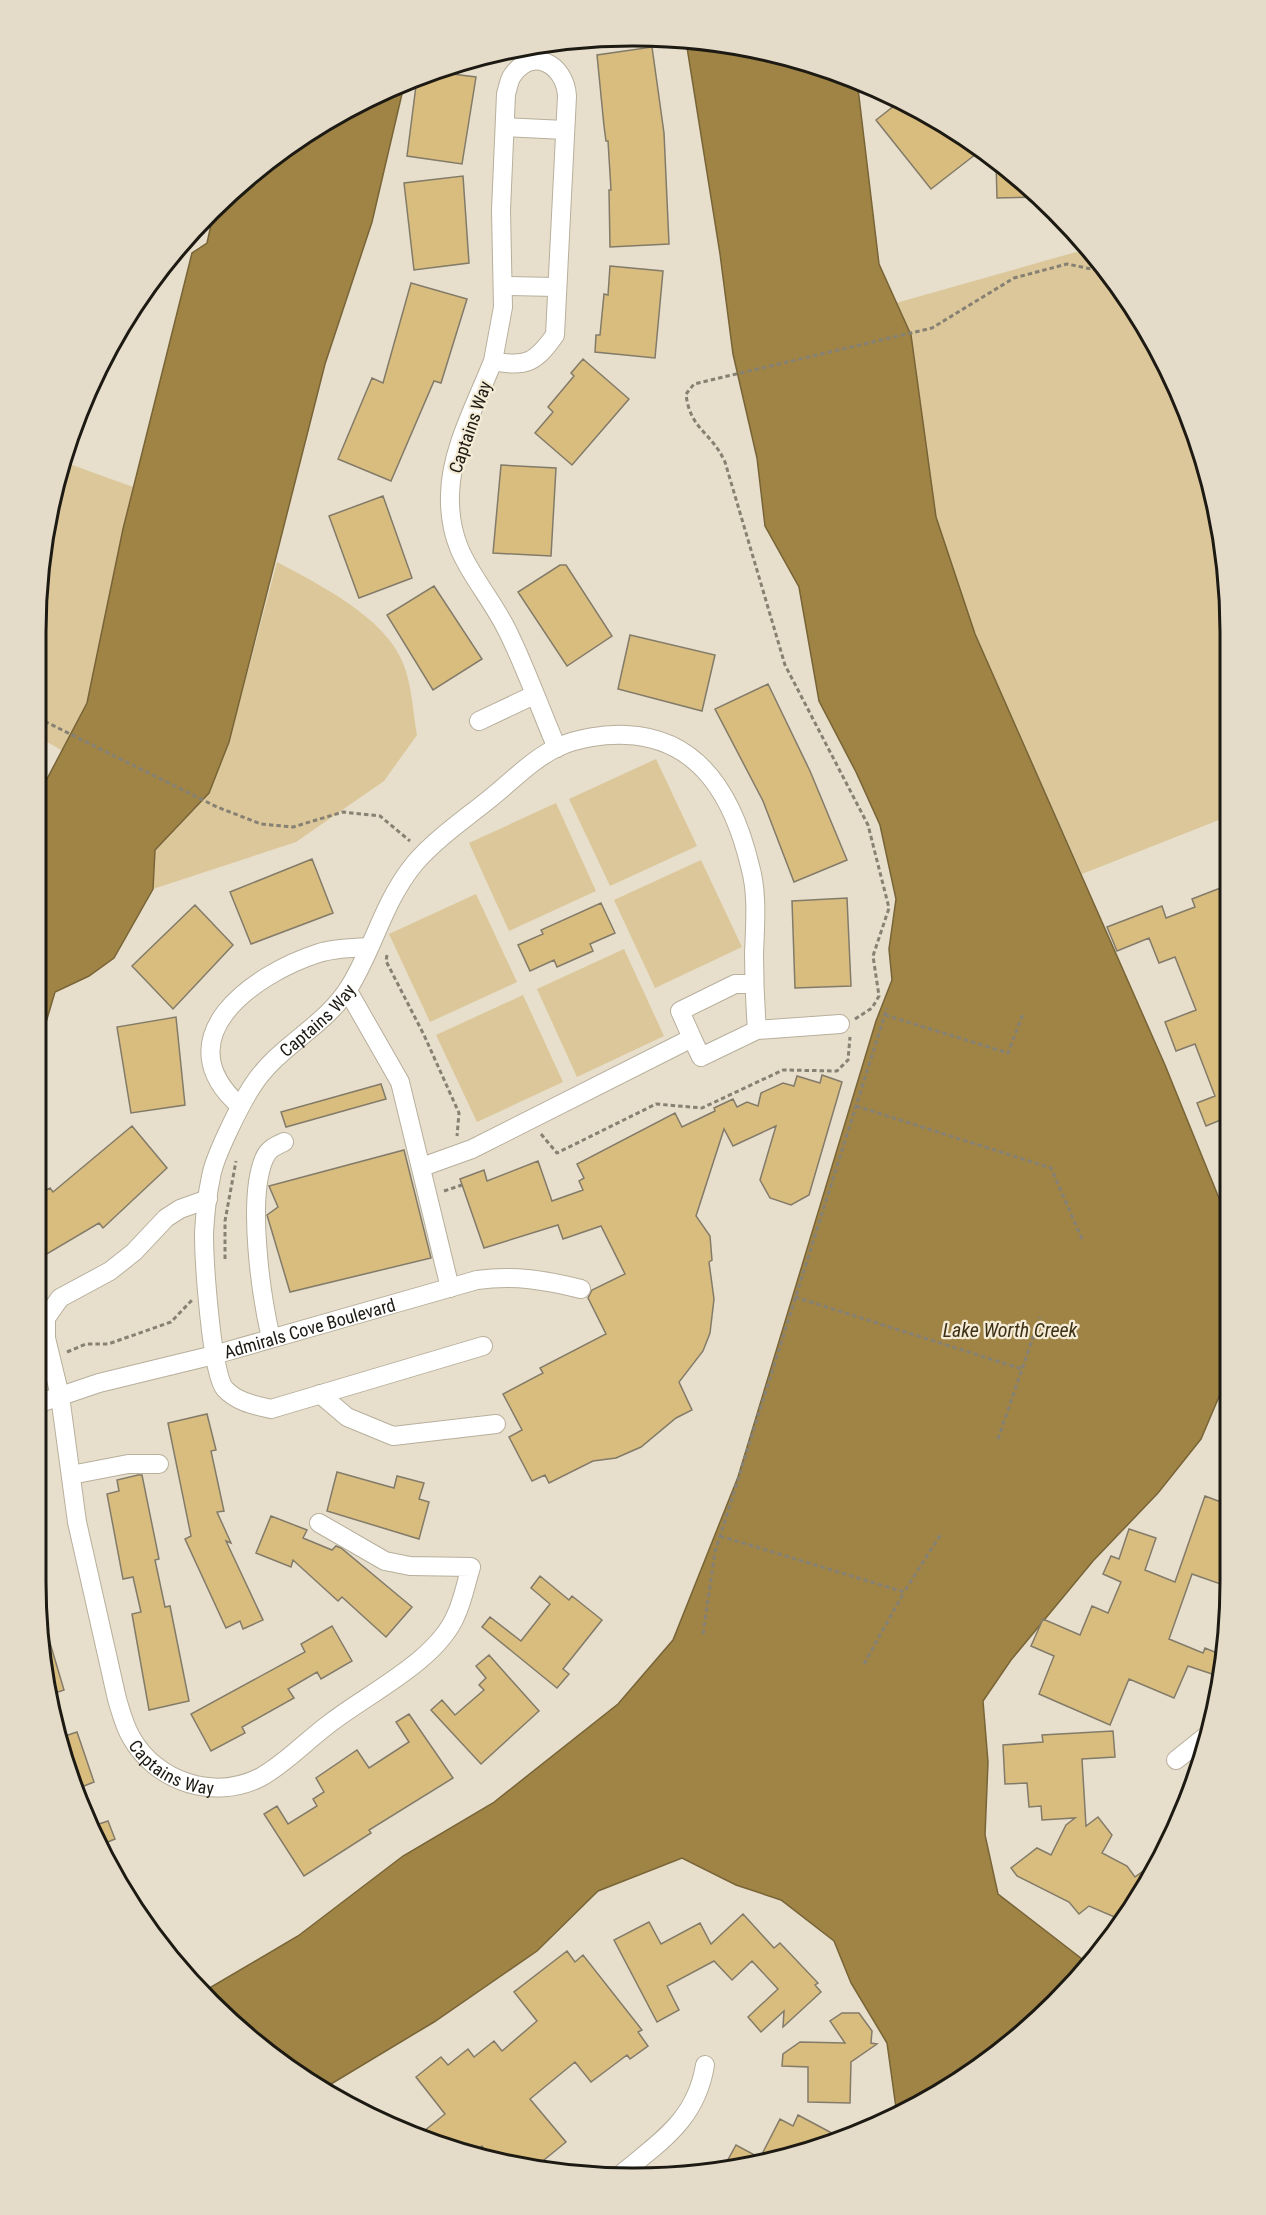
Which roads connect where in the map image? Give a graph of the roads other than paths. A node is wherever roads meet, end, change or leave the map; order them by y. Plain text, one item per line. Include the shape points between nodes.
1 (505, 127) junction
2 (565, 130) junction
3 (503, 286) junction
4 (557, 287) junction
5 (493, 361) junction
6 (534, 695) junction
7 (478, 721) dead end
8 (557, 748) junction
9 (369, 947) junction
10 (754, 984) junction
11 (348, 991) junction
12 (847, 1026) road end
13 (757, 1030) junction
14 (692, 1038) junction
15 (240, 1106) junction
16 (284, 1142) dead end
17 (422, 1167) junction
18 (208, 1199) junction
19 (450, 1288) junction
20 (581, 1289) dead end
21 (271, 1338) junction
22 (483, 1346) dead end
23 (214, 1355) junction
24 (320, 1394) junction
25 (60, 1396) junction
26 (46, 1401) edge
27 (496, 1424) dead end
28 (159, 1464) dead end
29 (72, 1475) junction
30 (319, 1523) dead end
31 (1197, 1743) edge
32 (1176, 1760) dead end
33 (705, 2065) dead end
34 (629, 2168) edge

1 - 2 street
1 - 2 street, Captains Way via 506,94 512,76 523,65 539,61 552,64 566,84
1 - 3 street
2 - 4 street, Captains Way
3 - 4 street
3 - 5 street
4 - 5 street, Captains Way via 555,335 540,356 517,366
5 - 6 street, Captains Way via 453,469 451,518 466,565 507,629
6 - 7 street
6 - 8 street, Captains Way
8 - 9 street, Captains Way via 438,840 410,870 381,916
8 - 10 street, Captains Way via 604,735 642,736 674,746 706,769 721,791 751,866 755,893
9 - 11 street, Captains Way
9 - 15 street via 321,952 278,969 240,994 217,1021 211,1046 212,1071 225,1093
10 - 13 street, Captains Way
10 - 14 street via 735,984 680,1011
11 - 15 street, Captains Way via 277,1056
11 - 17 street via 400,1082
12 - 13 street
13 - 14 street via 701,1057
14 - 17 street via 459,1154
15 - 18 street, Captains Way via 211,1173
16 - 21 street via 270,1148 258,1181 257,1238 263,1303
17 - 19 street
18 - 23 street, Captains Way via 204,1233
18 - 25 street, Captains Way via 165,1218 110,1271 60,1298 46,1318 46,1338
19 - 20 street, Admirals Cove Boulevard via 508,1276 543,1279
19 - 21 street, Admirals Cove Boulevard
21 - 23 street, Admirals Cove Boulevard
22 - 24 street, Captains Way
23 - 24 street, Captains Way via 223,1388 242,1402 271,1409
23 - 25 street, Admirals Cove Boulevard
24 - 27 street via 347,1417 393,1436
25 - 26 street, Admirals Cove Boulevard
25 - 29 street, Captains Way
28 - 29 street via 128,1464
29 - 30 street, Captains Way via 77,1522 124,1724 136,1747 153,1765 198,1786 236,1786 259,1777 410,1668 456,1617 471,1568 411,1566 385,1560
31 - 32 street
33 - 34 street via 698,2094 686,2116

